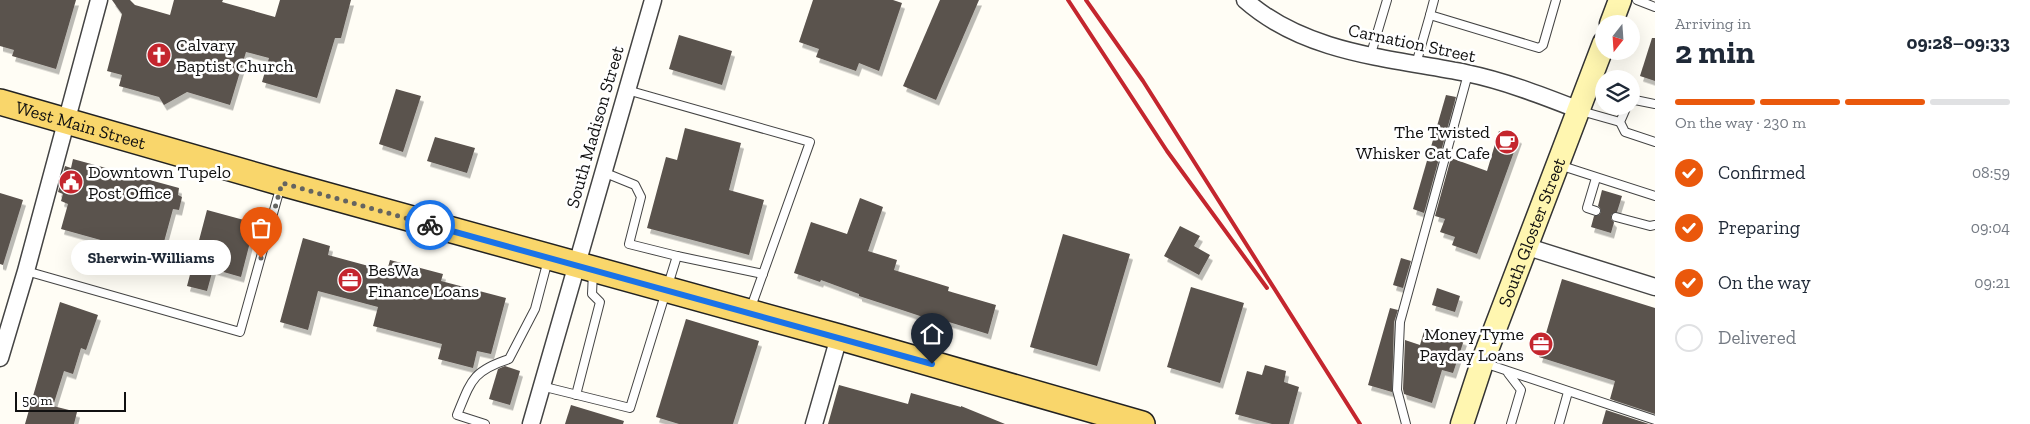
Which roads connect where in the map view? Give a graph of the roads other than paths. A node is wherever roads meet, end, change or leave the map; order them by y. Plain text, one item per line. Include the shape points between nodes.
1 (99, 0) edge
2 (653, 0) edge
3 (1245, 0) edge
4 (1387, 0) edge
5 (1434, 0) edge
6 (1556, 0) edge
7 (1620, 0) edge
8 (1637, 0) edge
9 (1655, 7) edge
10 (1614, 15) edge
11 (1430, 16) junction
12 (1370, 56) junction
13 (1598, 60) edge
14 (1416, 65) junction
15 (1468, 74) junction
16 (627, 90) junction
17 (1640, 101) edge
18 (0, 102) edge
19 (1655, 104) edge
20 (1579, 110) junction
21 (1623, 115) edge
22 (66, 120) junction
23 (1620, 122) junction
24 (1655, 142) edge
25 (1559, 165) junction
26 (603, 172) junction
27 (1596, 178) junction
28 (282, 183) junction
29 (1655, 196) edge
30 (1596, 211) dead end
31 (1616, 217) dead end
32 (1655, 225) edge
33 (1528, 247) junction
34 (677, 256) junction
35 (549, 258) junction
36 (584, 268) junction
37 (26, 271) junction
38 (763, 274) junction
39 (1655, 287) edge
40 (666, 290) junction
41 (749, 313) junction
42 (839, 337) junction
43 (0, 358) edge
44 (1482, 363) junction
45 (1507, 371) junction
46 (542, 386) junction
47 (1568, 392) junction
48 (576, 395) junction
49 (1655, 420) edge
50 (485, 424) edge
51 (531, 424) edge
52 (814, 424) edge
53 (1139, 424) edge
54 (1406, 424) edge
55 (1462, 424) edge
56 (1511, 424) edge
57 (1559, 424) edge

1 - 22 street
2 - 16 street, South Madison Street
3 - 12 street, Carnation Street via 1263,16 1321,43
4 - 12 lane
5 - 11 lane
6 - 11 lane via 1543,45 1539,48
7 - 10 main road
8 - 9 lane
11 - 14 lane
12 - 14 street, Carnation Street
13 - 20 main road, South Gloster Street
14 - 15 street, Carnation Street
15 - 20 street, Carnation Street
15 - 54 lane via 1400,322 1397,390
16 - 26 street, South Madison Street
16 - 38 lane via 810,142
17 - 19 lane
18 - 22 main road, West Main Street
20 - 23 lane
20 - 25 main road, South Gloster Street
21 - 23 lane
22 - 28 main road, West Main Street
22 - 37 street
23 - 24 lane via 1625,132
25 - 27 lane
25 - 33 main road, South Gloster Street
26 - 34 lane via 635,185 641,197 629,244
26 - 36 street, South Madison Street
27 - 29 lane
27 - 30 lane via 1587,208
28 - 35 main road, West Main Street
28 - 37 lane via 240,332
31 - 32 lane
33 - 39 street
33 - 44 main road, South Gloster Street
34 - 38 lane
34 - 40 lane
35 - 36 main road, West Main Street
35 - 50 lane via 535,309 509,358 488,366 471,382 457,415
36 - 40 main road, West Main Street
36 - 46 street, South Madison Street
36 - 48 lane via 592,294 600,302
37 - 43 street
38 - 41 lane
40 - 41 main road, West Main Street
40 - 48 lane via 630,408
41 - 42 main road, West Main Street
42 - 52 street
42 - 53 main road, West Main Street
44 - 45 lane
44 - 55 main road, South Gloster Street
45 - 47 lane
45 - 56 lane via 1522,390
46 - 48 lane
46 - 51 street, South Madison Street
47 - 49 lane
47 - 57 lane

